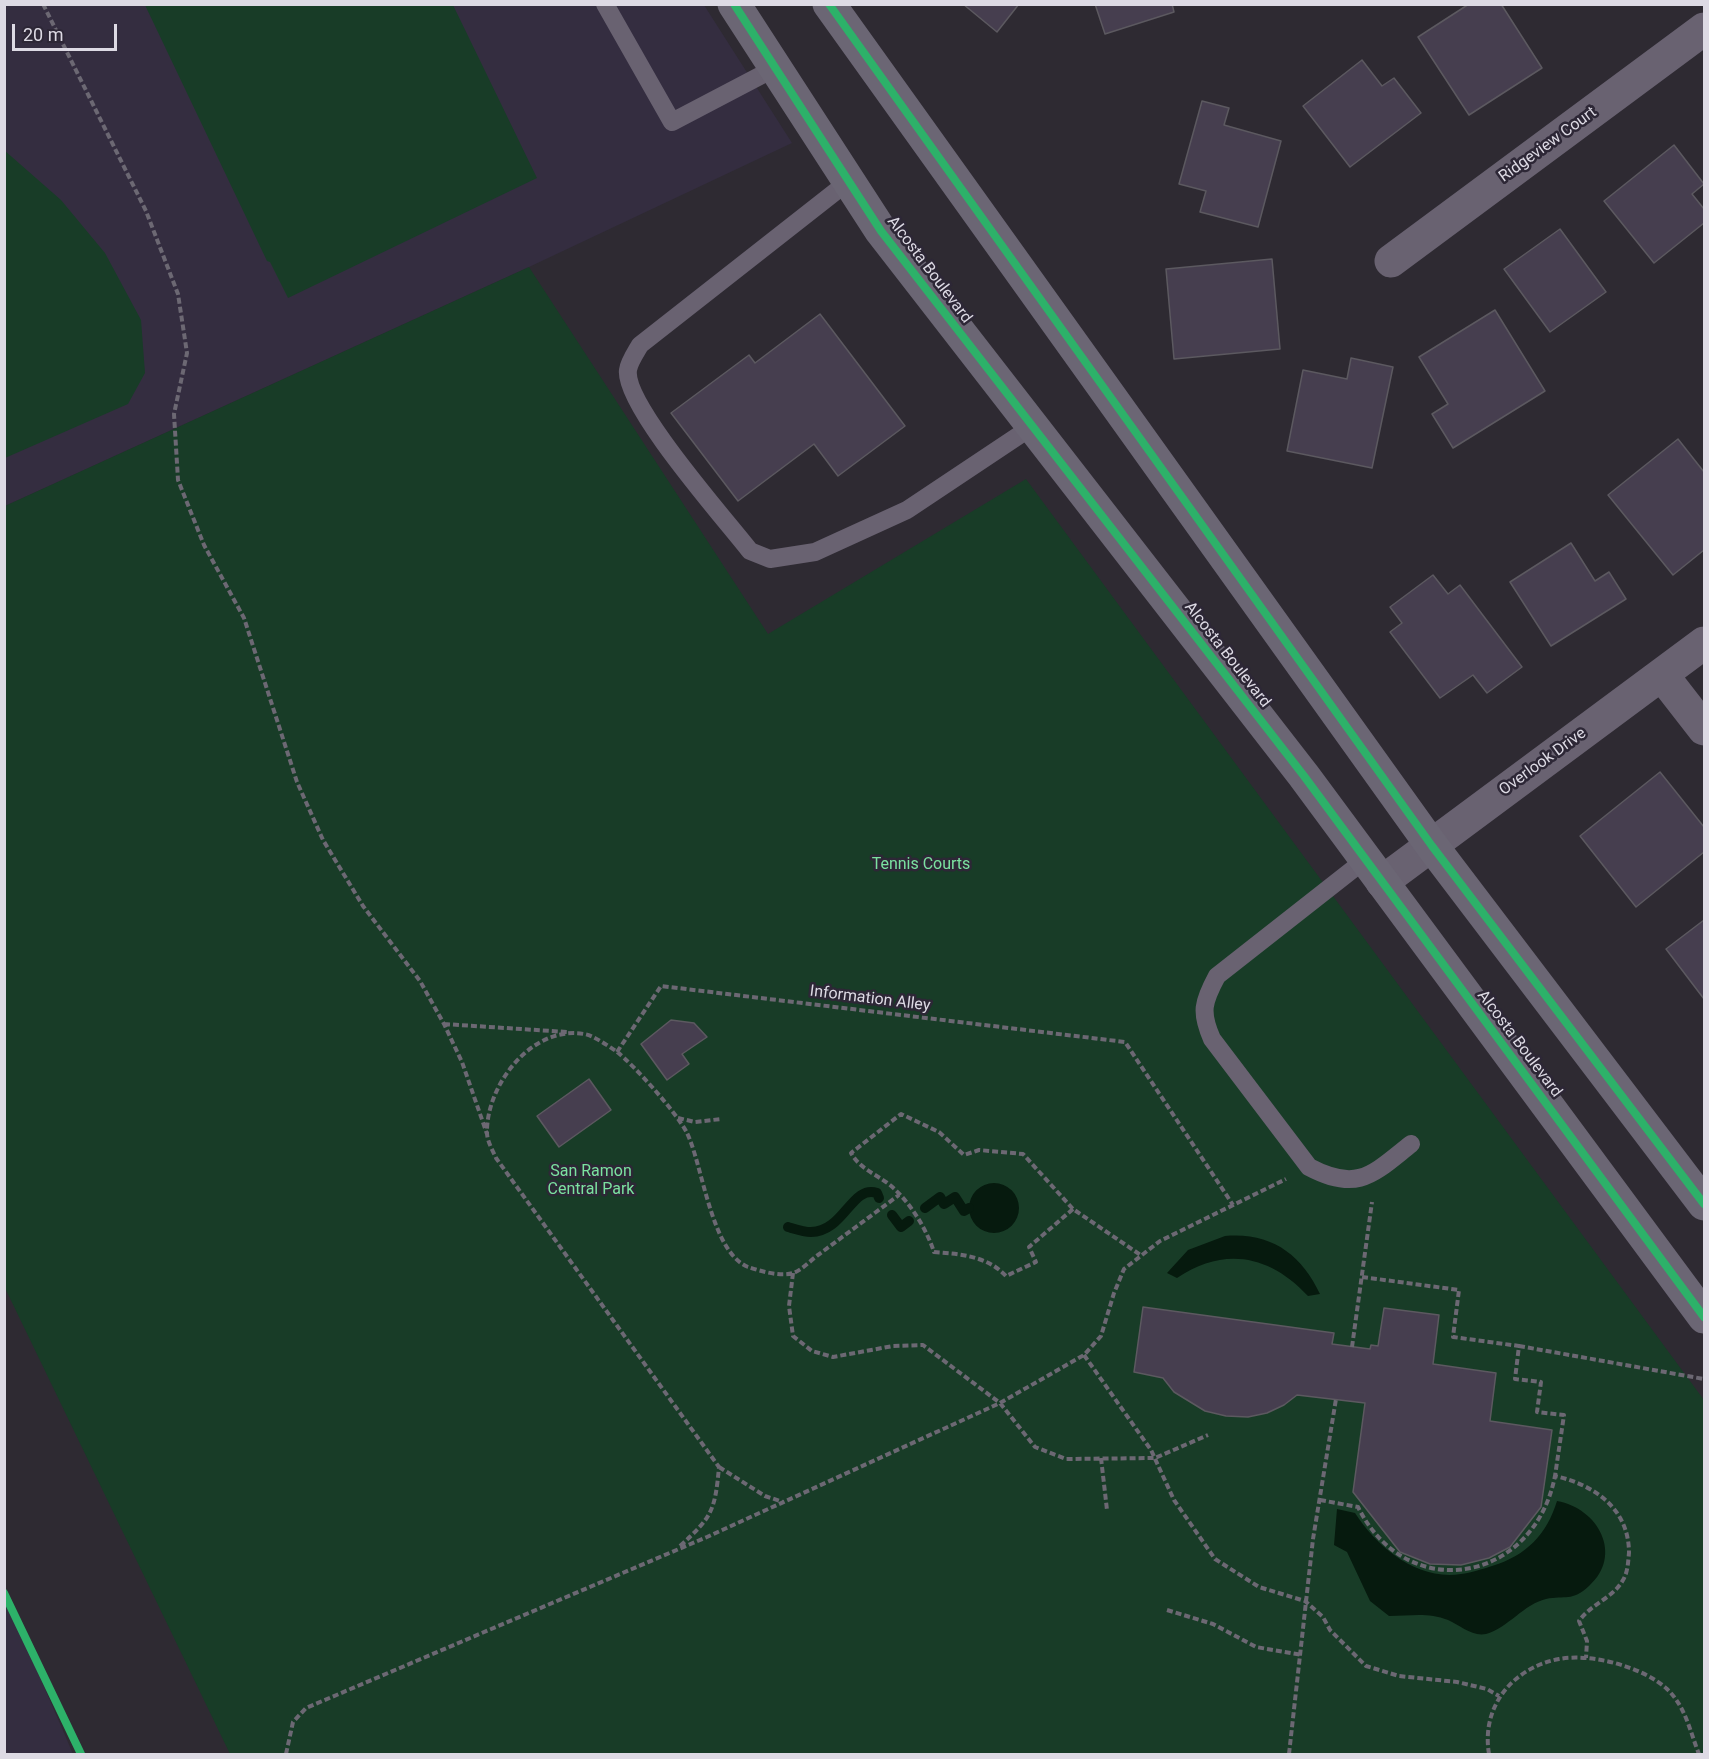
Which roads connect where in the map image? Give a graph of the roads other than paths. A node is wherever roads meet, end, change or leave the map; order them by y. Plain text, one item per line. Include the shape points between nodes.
1 (605, 4) edge
2 (734, 4) edge
3 (829, 4) edge
4 (1704, 29) edge
5 (775, 68) junction
6 (849, 181) junction
7 (1390, 261) dead end
8 (1033, 426) junction
9 (1704, 643) edge
10 (1662, 675) junction
11 (1704, 729) edge
12 (1432, 846) junction
13 (1374, 871) junction
14 (1412, 1144) dead end
15 (1704, 1204) edge
16 (1704, 1317) edge

1 - 5 lane via 672,122
2 - 5 main road, Alcosta Boulevard
3 - 12 main road
4 - 7 street, Ridgeview Court
5 - 6 main road, Alcosta Boulevard
6 - 8 main road, Alcosta Boulevard via 881,231
6 - 8 lane via 639,345 628,370 633,395 649,422 750,551 770,559 815,552 908,510
8 - 13 main road, Alcosta Boulevard
9 - 10 street, Overlook Drive
10 - 11 street
10 - 12 street, Overlook Drive
12 - 13 street, Overlook Drive
12 - 15 main road
13 - 14 lane via 1236,959 1216,976 1206,997 1203,1019 1212,1039 1309,1167 1327,1177 1352,1181 1376,1172
13 - 16 main road, Alcosta Boulevard

